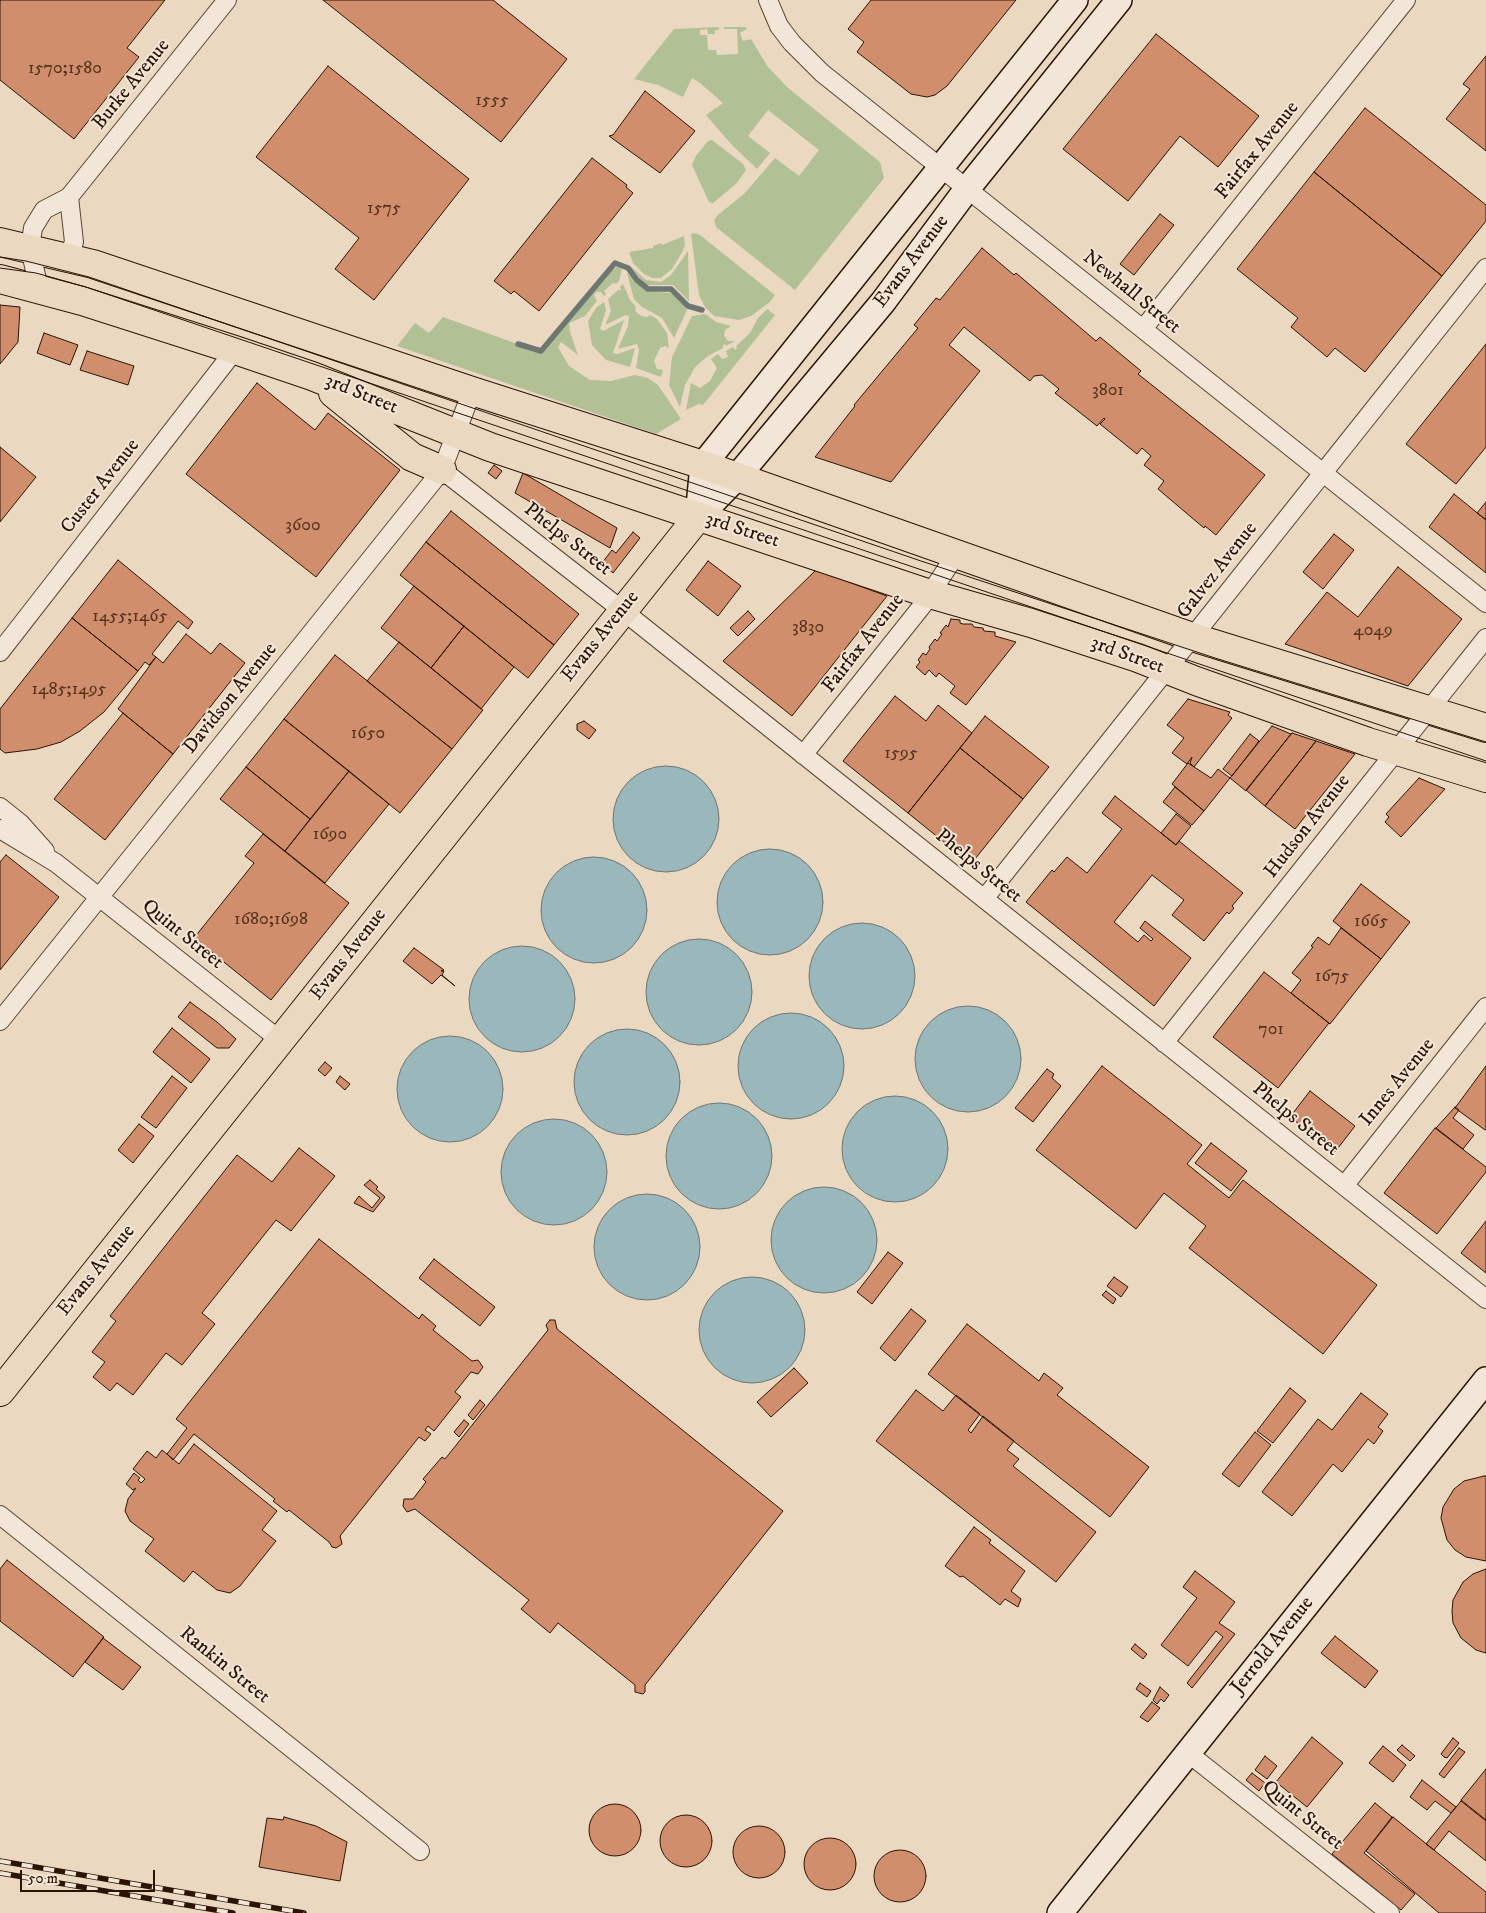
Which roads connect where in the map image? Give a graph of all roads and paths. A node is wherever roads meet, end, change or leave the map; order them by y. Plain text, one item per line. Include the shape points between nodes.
1 (227, 0) edge
2 (768, 0) edge
3 (1075, 0) edge
4 (1119, 0) edge
5 (1406, 0) edge
6 (940, 168) junction
7 (967, 189) junction
8 (69, 197) junction
9 (0, 242) edge
10 (30, 248) junction
11 (68, 258) junction
12 (1486, 268) edge
13 (0, 279) edge
14 (39, 289) junction
15 (1143, 330) junction
16 (235, 350) junction
17 (312, 376) junction
18 (472, 391) junction
19 (456, 433) junction
20 (703, 465) junction
21 (442, 470) junction
22 (1323, 473) junction
23 (737, 477) junction
24 (698, 517) junction
25 (955, 556) junction
26 (930, 594) junction
27 (1486, 603) edge
28 (622, 610) junction
29 (1192, 637) junction
30 (1486, 638) edge
31 (0, 652) edge
32 (1167, 670) junction
33 (1429, 710) junction
34 (1486, 728) edge
35 (1397, 750) junction
36 (803, 755) junction
37 (1486, 778) edge
38 (0, 807) edge
39 (0, 829) edge
40 (56, 863) junction
41 (101, 897) junction
42 (984, 899) junction
43 (1486, 1007) edge
44 (0, 1021) edge
45 (281, 1041) junction
46 (1164, 1043) junction
47 (1344, 1186) junction
48 (1486, 1299) edge
49 (1486, 1380) edge
50 (0, 1392) edge
51 (0, 1515) edge
52 (1188, 1753) junction
53 (420, 1851) dead end
54 (1060, 1913) edge
55 (1390, 1913) edge

1 - 8 street, Burke Avenue
2 - 6 street, Newhall Street via 779,26 805,58
3 - 6 main road, Evans Avenue
4 - 7 main road, Evans Avenue
5 - 15 street, Fairfax Avenue
6 - 7 street, Newhall Street
6 - 20 main road, Evans Avenue
7 - 15 street, Newhall Street
7 - 23 main road, Evans Avenue via 883,302
8 - 10 street, Burke Avenue via 44,210 33,228
8 - 11 street via 74,242
9 - 10 main road, 3rd Street
10 - 11 main road, 3rd Street
10 - 14 street, Burke Avenue
11 - 18 main road, 3rd Street
12 - 22 street, Galvez Avenue
13 - 14 main road, 3rd Street
14 - 16 main road, 3rd Street
15 - 22 street, Newhall Street
16 - 17 main road, 3rd Street
16 - 31 street, Custer Avenue
17 - 19 main road, 3rd Street
17 - 21 main road via 412,457
18 - 19 street, Davidson Avenue
18 - 20 main road, 3rd Street
19 - 21 street, Davidson Avenue
19 - 24 main road, 3rd Street
20 - 23 main road, 3rd Street
20 - 24 main road
21 - 28 street, Phelps Street
21 - 41 street, Davidson Avenue
22 - 27 street, Newhall Street
22 - 29 street, Galvez Avenue
23 - 24 main road, Evans Avenue
23 - 25 main road, 3rd Street
24 - 26 main road, 3rd Street
24 - 28 main road, Evans Avenue
25 - 26 street, Fairfax Avenue
25 - 29 main road, 3rd Street
26 - 32 main road, 3rd Street via 1031,623
26 - 36 street, Fairfax Avenue
28 - 36 street, Phelps Street
28 - 45 main road, Evans Avenue
29 - 32 street, Galvez Avenue
29 - 33 main road, 3rd Street
30 - 33 street, Hudson Avenue
32 - 35 main road, 3rd Street
32 - 42 street, Galvez Avenue
33 - 34 main road, 3rd Street
33 - 35 street, Hudson Avenue
35 - 37 main road, 3rd Street
35 - 46 street, Hudson Avenue
36 - 42 street, Phelps Street
38 - 40 street, Quint Street via 20,823
39 - 40 street, Quint Street
40 - 41 street, Quint Street
41 - 44 street, Davidson Avenue
41 - 45 street, Quint Street
42 - 46 street, Phelps Street
43 - 47 street, Innes Avenue
45 - 50 main road, Evans Avenue
46 - 47 street, Phelps Street
47 - 48 street, Phelps Street
49 - 52 main road, Jerrold Avenue
51 - 53 street, Rankin Street
52 - 54 main road, Jerrold Avenue
52 - 55 street, Quint Street

